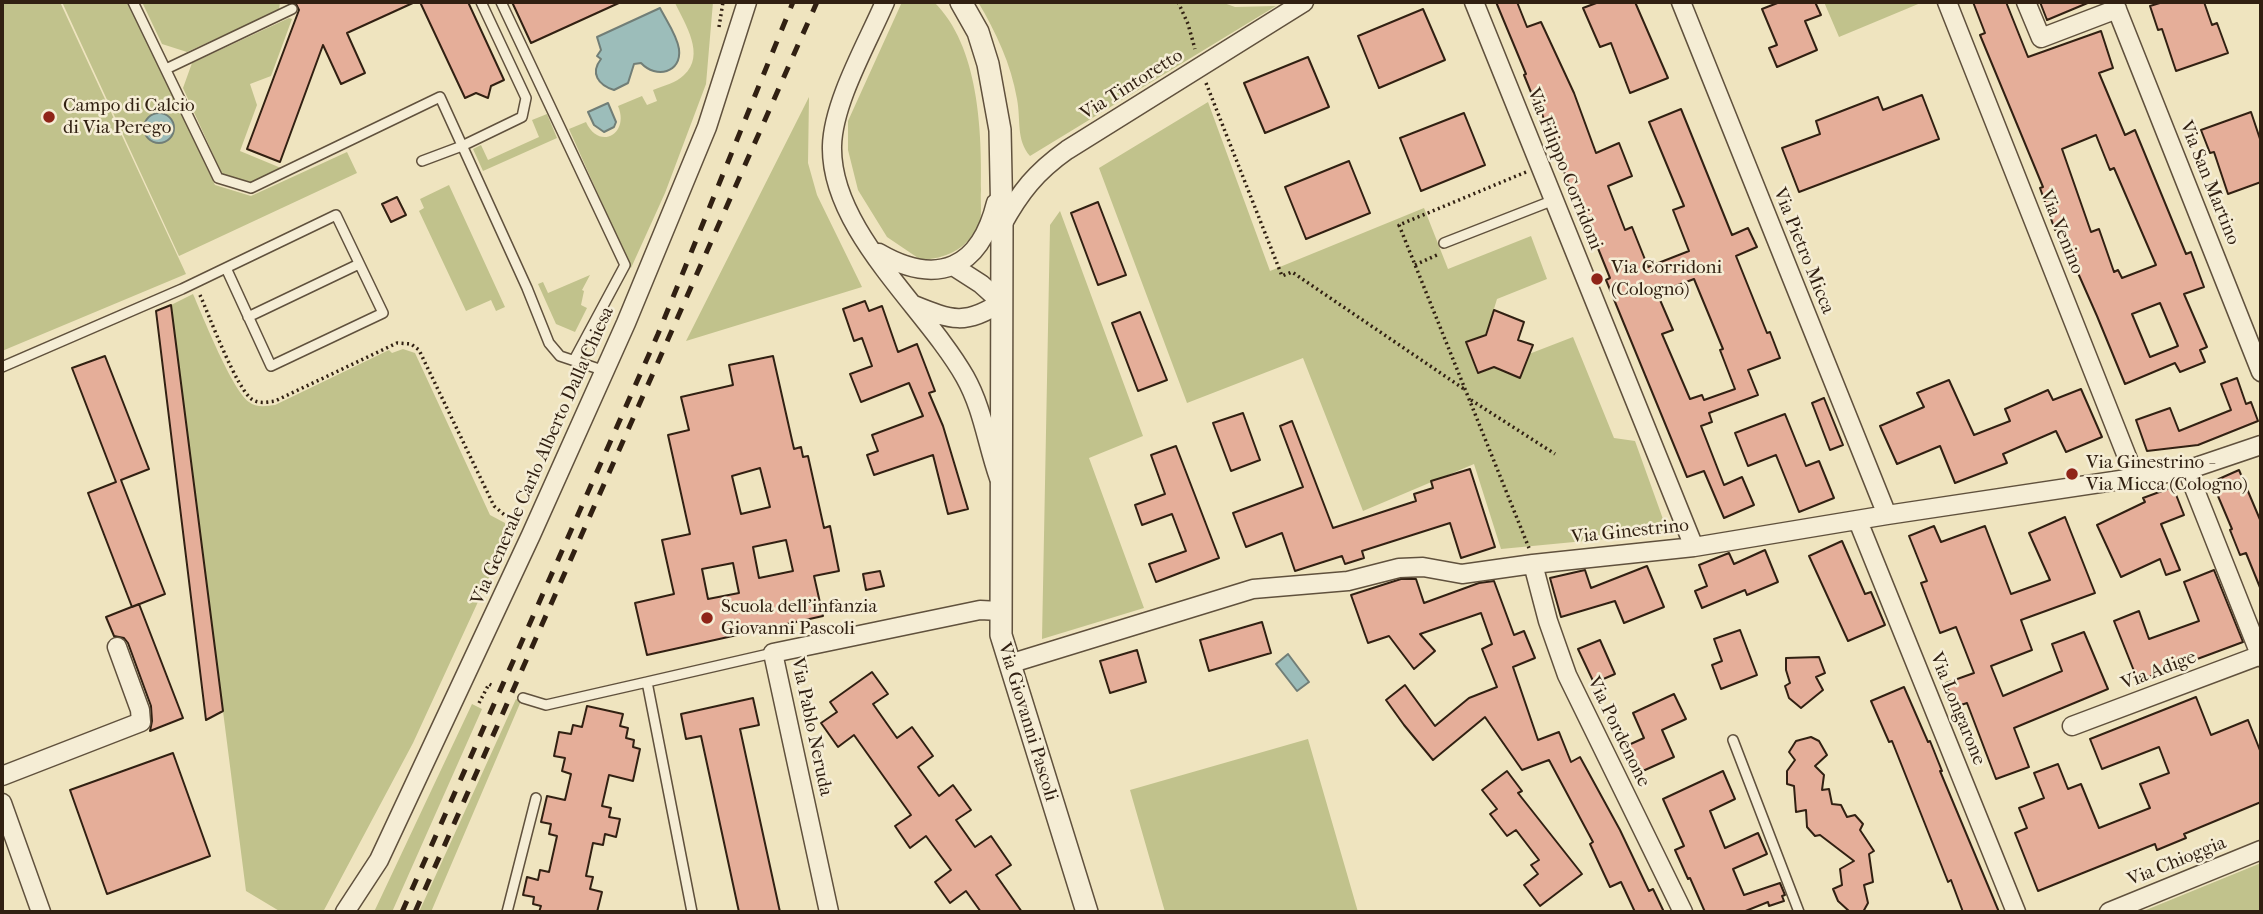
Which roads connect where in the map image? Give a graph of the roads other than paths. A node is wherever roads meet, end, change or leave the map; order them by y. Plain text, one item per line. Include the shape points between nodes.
1 (133, 2) edge
2 (481, 2) edge
3 (502, 2) edge
4 (747, 2) edge
5 (885, 2) edge
6 (961, 2) edge
7 (1304, 2) edge
8 (1474, 2) edge
9 (1681, 2) edge
10 (1947, 2) edge
11 (2026, 2) edge
12 (2115, 6) edge
13 (292, 9) dead end
14 (166, 69) junction
15 (462, 146) junction
16 (422, 161) dead end
17 (1001, 183) junction
18 (1554, 200) junction
19 (1002, 225) junction
20 (1444, 243) road end
21 (872, 249) junction
22 (359, 264) junction
23 (953, 266) junction
24 (226, 268) junction
25 (1001, 302) junction
26 (912, 305) junction
27 (248, 317) junction
28 (574, 360) junction
29 (2, 367) edge
30 (605, 372) junction
31 (2261, 372) edge
32 (2261, 445) edge
33 (2187, 470) junction
34 (2135, 477) junction
35 (1001, 485) junction
36 (1887, 515) junction
37 (1858, 521) junction
38 (1694, 547) junction
39 (1533, 564) junction
40 (1000, 611) junction
41 (117, 647) dead end
42 (774, 653) junction
43 (2261, 656) edge
44 (1009, 664) junction
45 (647, 682) junction
46 (523, 698) dead end
47 (2072, 726) dead end
48 (1733, 740) dead end
49 (2, 776) edge
50 (536, 798) dead end
51 (2, 803) edge
52 (2261, 850) edge
53 (41, 912) edge
54 (345, 912) edge
55 (507, 912) edge
56 (692, 912) edge
57 (829, 912) edge
58 (1087, 912) edge
59 (1684, 912) edge
60 (1799, 912) edge
61 (2016, 912) edge
62 (2109, 912) edge

1 - 14 lane
2 - 15 lane via 526,98 522,117
3 - 28 lane via 625,265
4 - 30 street, Via Generale Carlo Alberto Dalla Chiesa via 707,127
5 - 21 street, Via Giovanni Pascoli via 842,102 832,146 842,197
6 - 17 street, Via Giovanni Pascoli via 978,32 993,82
7 - 19 street, Via Tintoretto via 1067,150 1021,193
8 - 18 street, Via Filippo Corridoni
9 - 36 street, Via Pietro Micca
10 - 34 street, Via Venino
11 - 12 street, Via San Martino via 2041,38
12 - 31 street, Via San Martino
13 - 14 lane
14 - 15 lane via 218,178 251,188 440,97
15 - 16 lane
15 - 28 lane via 549,343 561,356
17 - 19 street, Via Giovanni Pascoli
17 - 23 street via 982,242
18 - 20 lane
18 - 38 street, Via Filippo Corridoni
19 - 25 street, Via Giovanni Pascoli
21 - 23 street via 914,268
21 - 26 street, Via Giovanni Pascoli
22 - 24 lane via 336,215
22 - 27 lane
22 - 27 lane via 383,313 271,366
23 - 25 street
24 - 27 lane
24 - 29 lane
25 - 26 street via 983,314 962,319
25 - 35 street, Via Giovanni Pascoli
26 - 35 street, Via Giovanni Pascoli via 973,393
28 - 30 lane
30 - 54 street, Via Generale Carlo Alberto Dalla Chiesa via 379,860
32 - 33 street, Via Ginestrino
33 - 34 street, Via Ginestrino
33 - 43 street
34 - 36 street, Via Ginestrino
35 - 40 street, Via Giovanni Pascoli
36 - 37 street, Via Ginestrino
37 - 38 street, Via Ginestrino
37 - 61 street, Via Longarone
38 - 39 street, Via Ginestrino
39 - 44 street, Via Ginestrino via 1462,574 1399,568 1322,585 1253,589
39 - 59 street, Via Pordenone via 1567,675
40 - 42 street, Via Pablo Neruda via 980,610
40 - 44 street, Via Giovanni Pascoli
41 - 49 street via 141,710 141,722
42 - 45 lane
42 - 57 street, Via Pablo Neruda
43 - 47 street, Via Adige
44 - 58 street, Via Giovanni Pascoli
45 - 46 lane via 546,705
45 - 56 lane
48 - 60 lane
50 - 55 lane
51 - 53 street
52 - 62 street, Via Chioggia

